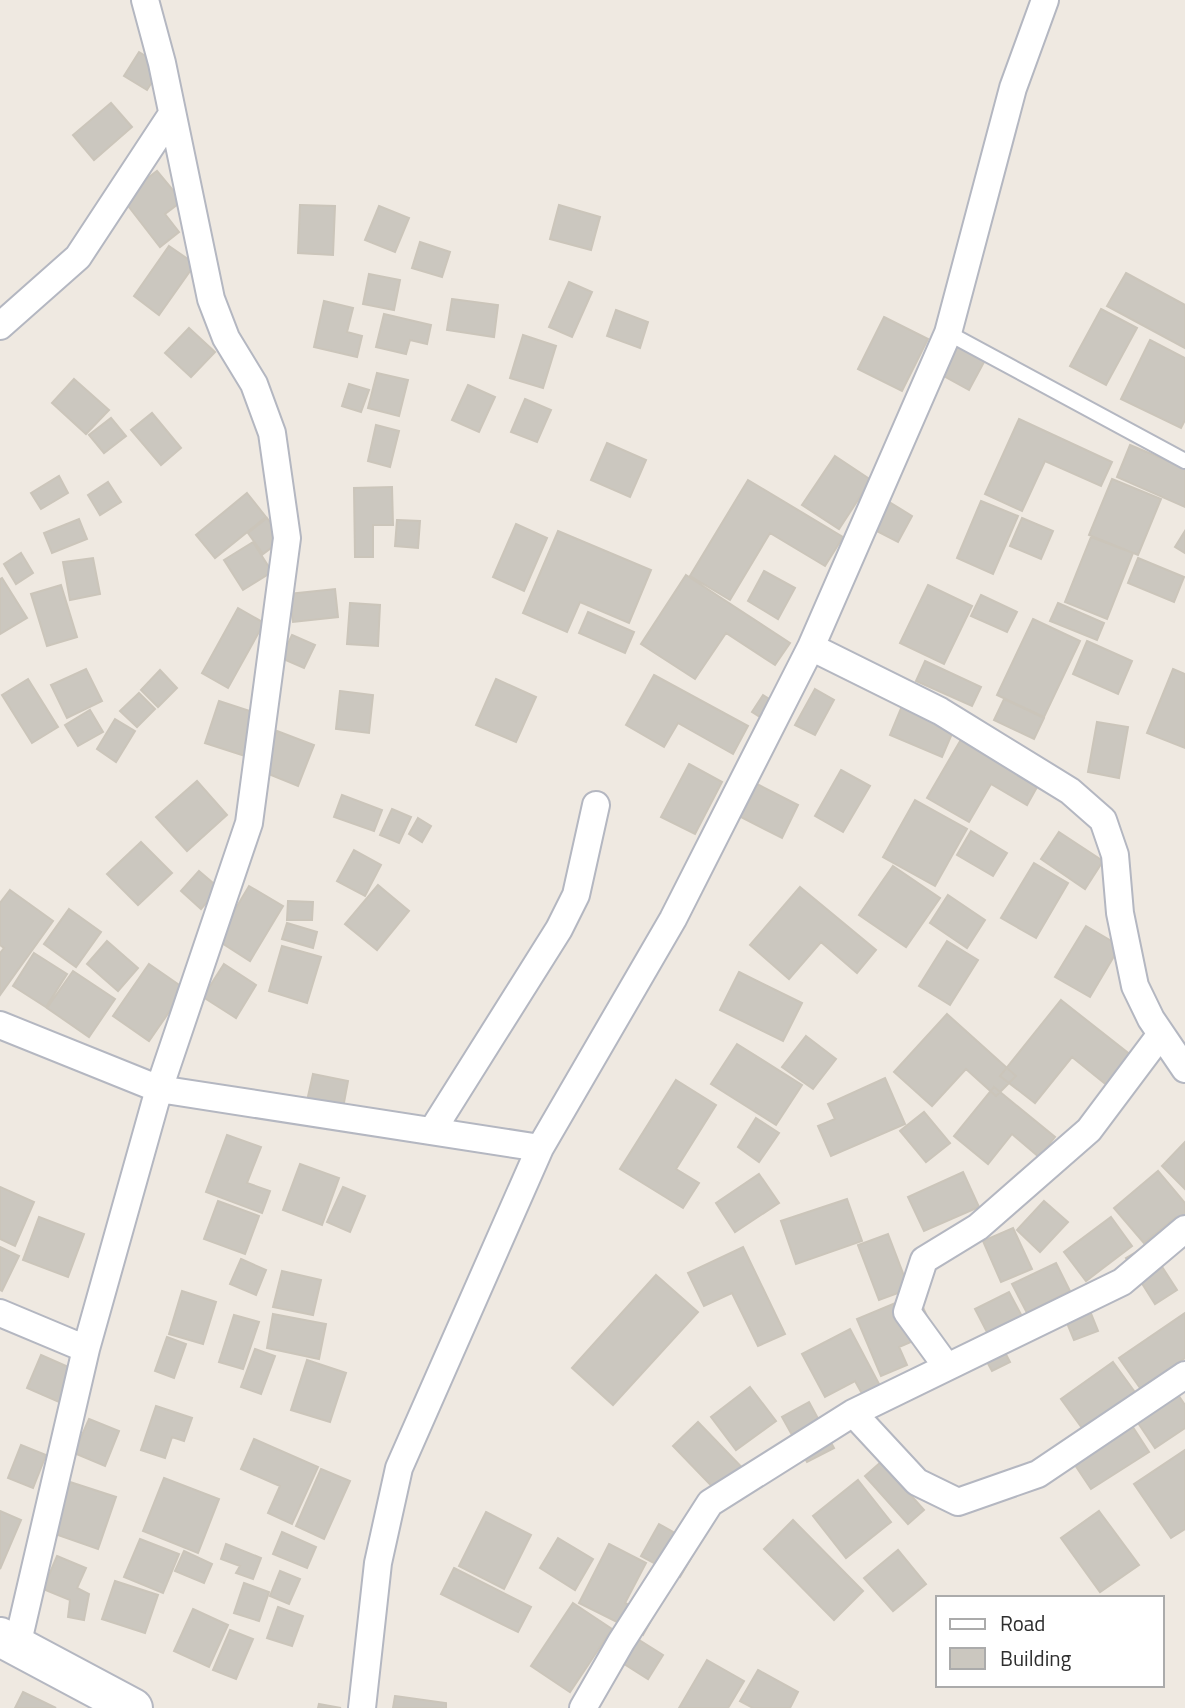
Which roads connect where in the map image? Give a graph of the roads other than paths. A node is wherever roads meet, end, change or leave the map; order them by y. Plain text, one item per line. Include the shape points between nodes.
1 (145, 0) edge
2 (1045, 0) edge
3 (172, 114) junction
4 (0, 326) edge
5 (948, 333) junction
6 (1185, 461) edge
7 (811, 647) junction
8 (596, 805) dead end
9 (0, 1025) edge
10 (1161, 1034) junction
11 (1185, 1069) edge
12 (159, 1088) junction
13 (432, 1131) junction
14 (540, 1149) junction
15 (1185, 1229) edge
16 (0, 1313) edge
17 (86, 1349) junction
18 (947, 1367) junction
19 (1185, 1375) edge
20 (853, 1413) junction
21 (8, 1642) edge
22 (133, 1708) edge
23 (362, 1708) edge
24 (583, 1708) edge

1 - 3 street
2 - 5 street via 1013,88
3 - 4 street via 79,257
3 - 12 street via 211,299 226,338 254,384 272,433 287,538 249,823
5 - 6 lane
5 - 7 street
7 - 10 street via 940,710 1070,791 1103,820 1115,855 1120,913 1135,986
7 - 14 street via 673,919
8 - 13 street via 576,895 559,929
9 - 12 street
10 - 11 street
10 - 18 street via 1089,1129 978,1227 925,1260 907,1312
12 - 13 street
12 - 17 street
13 - 14 street
14 - 23 street via 399,1468 378,1563
15 - 18 street via 1122,1282
16 - 17 street
17 - 21 street
18 - 20 street
19 - 20 street via 1038,1474 958,1502 916,1482
20 - 24 street via 710,1503
21 - 22 main road

